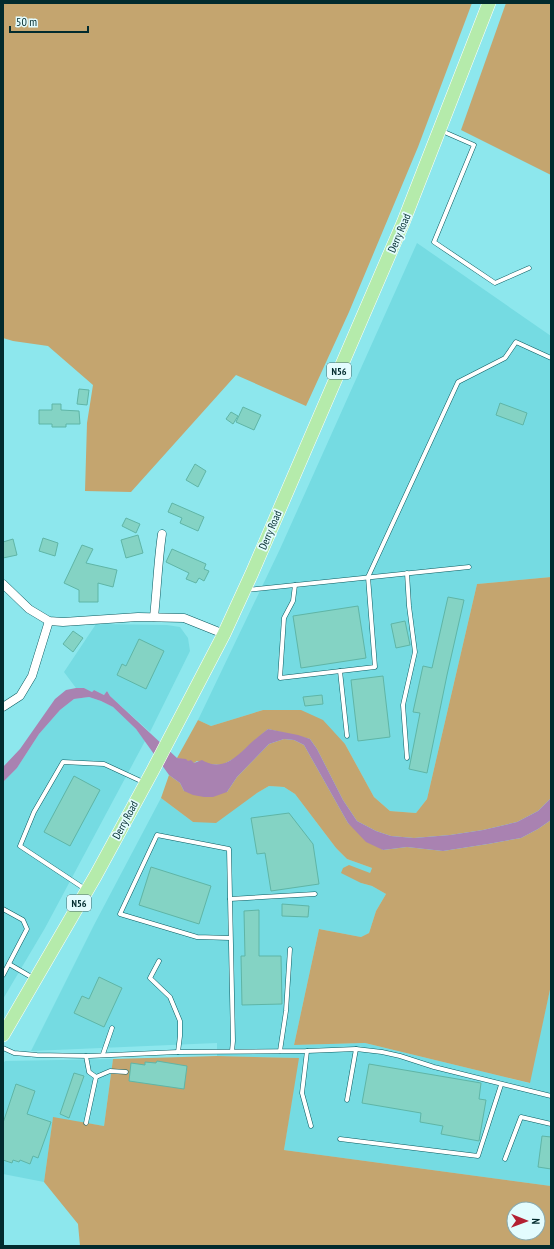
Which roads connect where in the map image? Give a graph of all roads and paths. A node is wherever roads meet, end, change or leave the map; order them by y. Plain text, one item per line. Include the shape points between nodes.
1 (489, 3) edge
2 (440, 130) junction
3 (529, 268) dead end
4 (551, 358) edge
5 (162, 534) dead end
6 (469, 567) dead end
7 (407, 573) junction
8 (368, 577) junction
9 (295, 585) junction
10 (4, 587) edge
11 (243, 591) junction
12 (154, 617) junction
13 (49, 621) junction
14 (224, 634) junction
15 (340, 671) junction
16 (3, 707) edge
17 (347, 736) dead end
18 (407, 758) dead end
19 (146, 783) junction
20 (87, 890) junction
21 (315, 894) dead end
22 (230, 899) junction
23 (3, 909) edge
24 (230, 938) junction
25 (290, 949) dead end
26 (159, 961) dead end
27 (9, 964) junction
28 (3, 975) edge
29 (35, 978) junction
30 (112, 1028) dead end
31 (3, 1034) edge
32 (3, 1048) edge
33 (356, 1049) junction
34 (232, 1051) junction
35 (280, 1051) junction
36 (307, 1051) junction
37 (178, 1052) junction
38 (103, 1054) junction
39 (86, 1056) junction
40 (126, 1072) dead end
41 (96, 1077) junction
42 (502, 1085) junction
43 (551, 1096) edge
44 (347, 1100) dead end
45 (86, 1123) dead end
46 (551, 1124) edge
47 (311, 1126) dead end
48 (340, 1139) dead end
49 (505, 1159) dead end

1 - 2 main road, Derry Road / N56
2 - 3 lane via 474,145 434,242 495,283
2 - 11 main road, Derry Road / N56 via 403,223
4 - 8 lane via 516,342 505,358 458,382
5 - 12 street
6 - 7 lane
7 - 8 lane
7 - 18 lane via 415,652 403,705
8 - 9 lane
8 - 15 lane via 375,667
9 - 11 lane
9 - 15 lane via 293,601 284,618 280,678
10 - 13 street via 29,609
11 - 14 main road, Derry Road / N56
12 - 13 street
12 - 14 street via 184,618
13 - 16 street via 32,676 20,696
14 - 19 main road, Derry Road / N56
15 - 17 lane
19 - 20 main road, Derry Road / N56
19 - 20 lane via 104,764 63,762 34,812 20,846
20 - 29 main road, Derry Road / N56
21 - 22 lane
22 - 24 lane
22 - 24 lane via 229,849 157,836 120,914 197,937
23 - 27 lane via 23,920 27,929
24 - 34 lane
25 - 35 lane via 286,1011
26 - 37 lane via 150,978 170,997 180,1021
27 - 28 lane
27 - 29 lane
29 - 31 main road, Derry Road / N56
30 - 38 lane
32 - 39 lane via 14,1053
33 - 36 lane
33 - 42 lane via 400,1056
33 - 44 lane
34 - 35 lane
34 - 37 lane
35 - 36 lane
36 - 47 lane via 302,1093
37 - 38 lane
38 - 39 lane
39 - 41 lane via 89,1072
40 - 41 lane via 110,1071
41 - 45 lane
42 - 43 lane
42 - 48 lane via 478,1156
46 - 49 lane via 521,1117

